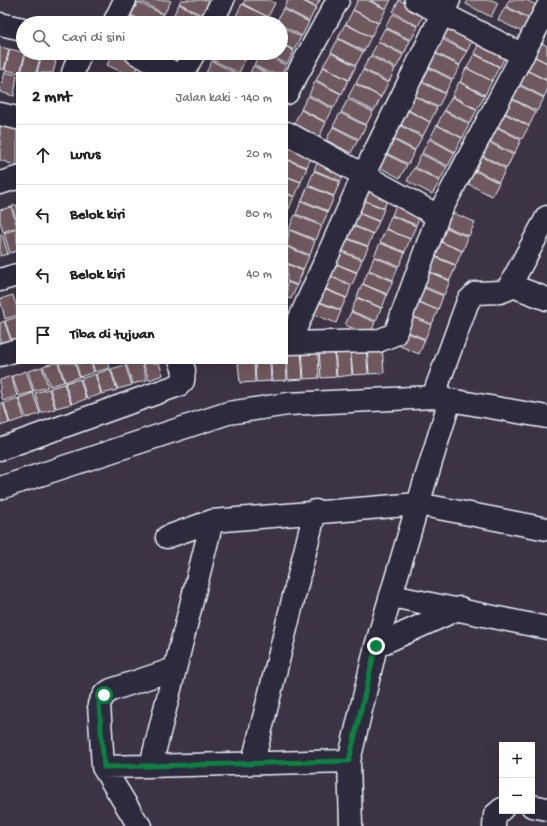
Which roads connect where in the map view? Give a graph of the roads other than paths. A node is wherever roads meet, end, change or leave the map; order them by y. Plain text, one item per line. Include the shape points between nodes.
1 (125, 0) edge
2 (223, 0) edge
3 (338, 0) edge
4 (416, 0) edge
5 (445, 7) edge
6 (547, 8) edge
7 (117, 16) edge
8 (215, 16) edge
9 (0, 24) edge
10 (16, 27) edge
11 (523, 55) junction
12 (78, 60) edge
13 (149, 60) edge
14 (190, 60) edge
15 (73, 72) edge
16 (172, 72) edge
17 (184, 72) edge
18 (288, 91) edge
19 (0, 114) edge
20 (16, 118) edge
21 (288, 134) edge
22 (364, 176) junction
23 (16, 178) edge
24 (0, 184) edge
25 (438, 216) junction
26 (547, 217) edge
27 (16, 275) edge
28 (0, 280) edge
29 (510, 285) junction
30 (547, 299) edge
31 (288, 343) edge
32 (16, 350) edge
33 (0, 356) edge
34 (181, 364) edge
35 (442, 399) junction
36 (547, 417) edge
37 (0, 448) edge
38 (0, 488) edge
39 (418, 504) junction
40 (315, 511) junction
41 (212, 521) junction
42 (547, 529) edge
43 (167, 537) dead end
44 (392, 596) junction
45 (460, 608) junction
46 (547, 628) edge
47 (376, 646) junction
48 (174, 669) junction
49 (349, 761) junction
50 (253, 762) junction
51 (151, 764) junction
52 (104, 767) junction
53 (535, 807) edge
54 (547, 809) edge
55 (499, 812) edge
56 (140, 826) edge
57 (351, 826) edge
58 (494, 826) edge

1 - 7 street
2 - 8 street
3 - 18 street
4 - 5 street
5 - 11 street
5 - 22 street
6 - 11 street
9 - 10 street
11 - 25 street
12 - 15 street
13 - 16 street
14 - 17 street
19 - 20 street
21 - 22 street
22 - 25 street
22 - 31 street
23 - 24 street
25 - 31 street via 395,334 378,341
26 - 29 street
27 - 28 street
29 - 30 street
29 - 35 street via 504,291 478,292 472,297
32 - 33 street
34 - 37 street via 184,370 183,381 179,385
35 - 36 street
35 - 38 street via 288,404 228,413
35 - 39 street
39 - 40 street
39 - 42 street
39 - 44 street
40 - 41 street
40 - 50 street
41 - 43 street
41 - 48 street
44 - 45 street
44 - 47 street
45 - 46 street
45 - 47 street
47 - 49 street
48 - 51 street
48 - 52 street via 111,690 104,695 99,704
49 - 50 street
49 - 57 street
50 - 51 street
51 - 52 street
52 - 56 street
53 - 54 street
55 - 58 street via 495,815

